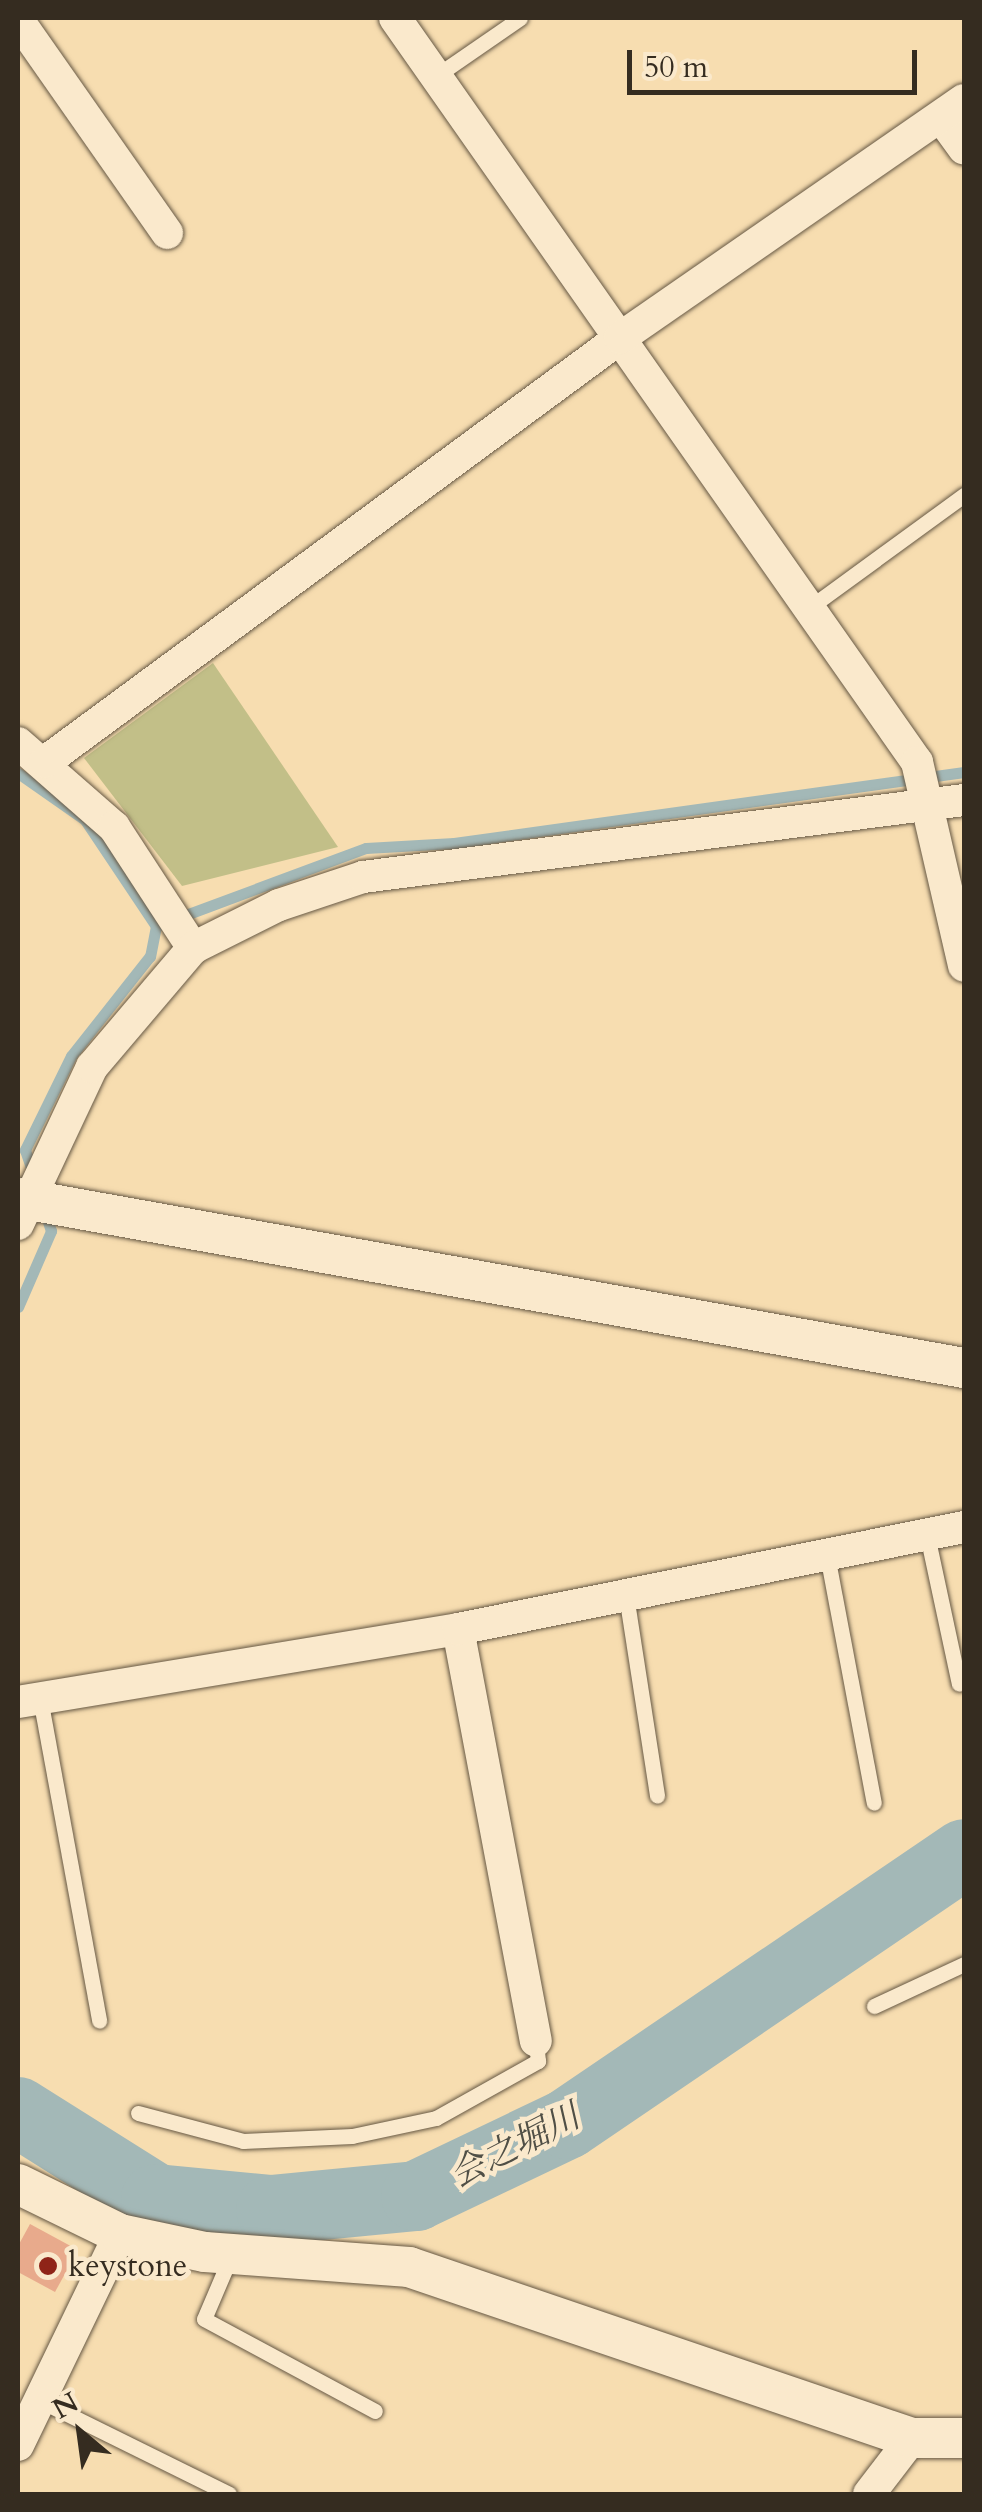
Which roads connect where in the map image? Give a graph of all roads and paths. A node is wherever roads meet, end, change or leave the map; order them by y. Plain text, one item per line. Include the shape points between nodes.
1 (398, 18) edge
2 (520, 18) edge
3 (18, 20) edge
4 (436, 76) junction
5 (953, 109) edge
6 (964, 149) edge
7 (167, 233) dead end
8 (620, 338) junction
9 (964, 496) edge
10 (809, 608) junction
11 (18, 744) edge
12 (45, 762) junction
13 (964, 800) edge
14 (926, 804) junction
15 (193, 948) junction
16 (964, 966) edge
17 (21, 1207) edge
18 (964, 1368) edge
19 (964, 1528) edge
20 (927, 1535) junction
21 (827, 1555) junction
22 (626, 1596) junction
23 (458, 1630) junction
24 (959, 1684) dead end
25 (29, 1700) edge
26 (658, 1796) dead end
27 (874, 1803) dead end
28 (964, 1964) edge
29 (874, 2006) dead end
30 (99, 2021) dead end
31 (536, 2040) joint
32 (138, 2113) dead end
33 (18, 2184) edge
34 (120, 2234) junction
35 (232, 2254) junction
36 (40, 2400) junction
37 (375, 2411) dead end
38 (912, 2438) junction
39 (964, 2438) edge
40 (18, 2445) edge
41 (230, 2494) edge
42 (869, 2494) edge

1 - 4 street
2 - 4 lane
3 - 7 street
4 - 8 street
5 - 6 street
5 - 8 street
8 - 10 street
8 - 12 street
9 - 10 lane
10 - 14 street via 917,762
11 - 12 street
12 - 15 street via 114,826
13 - 14 street
14 - 15 street via 363,877 279,905
14 - 16 street
15 - 17 street via 92,1067
17 - 18 street
19 - 20 street
20 - 21 street
20 - 24 lane
21 - 22 street
21 - 27 lane
22 - 23 street
22 - 26 lane
23 - 25 street
23 - 31 street
25 - 30 lane
28 - 29 lane
31 - 32 lane via 538,2061 436,2118 352,2136 243,2141
33 - 34 street
34 - 35 street
34 - 36 street
35 - 37 lane via 204,2319
35 - 38 street via 409,2267
36 - 40 street
36 - 41 lane
38 - 39 street
38 - 42 street

